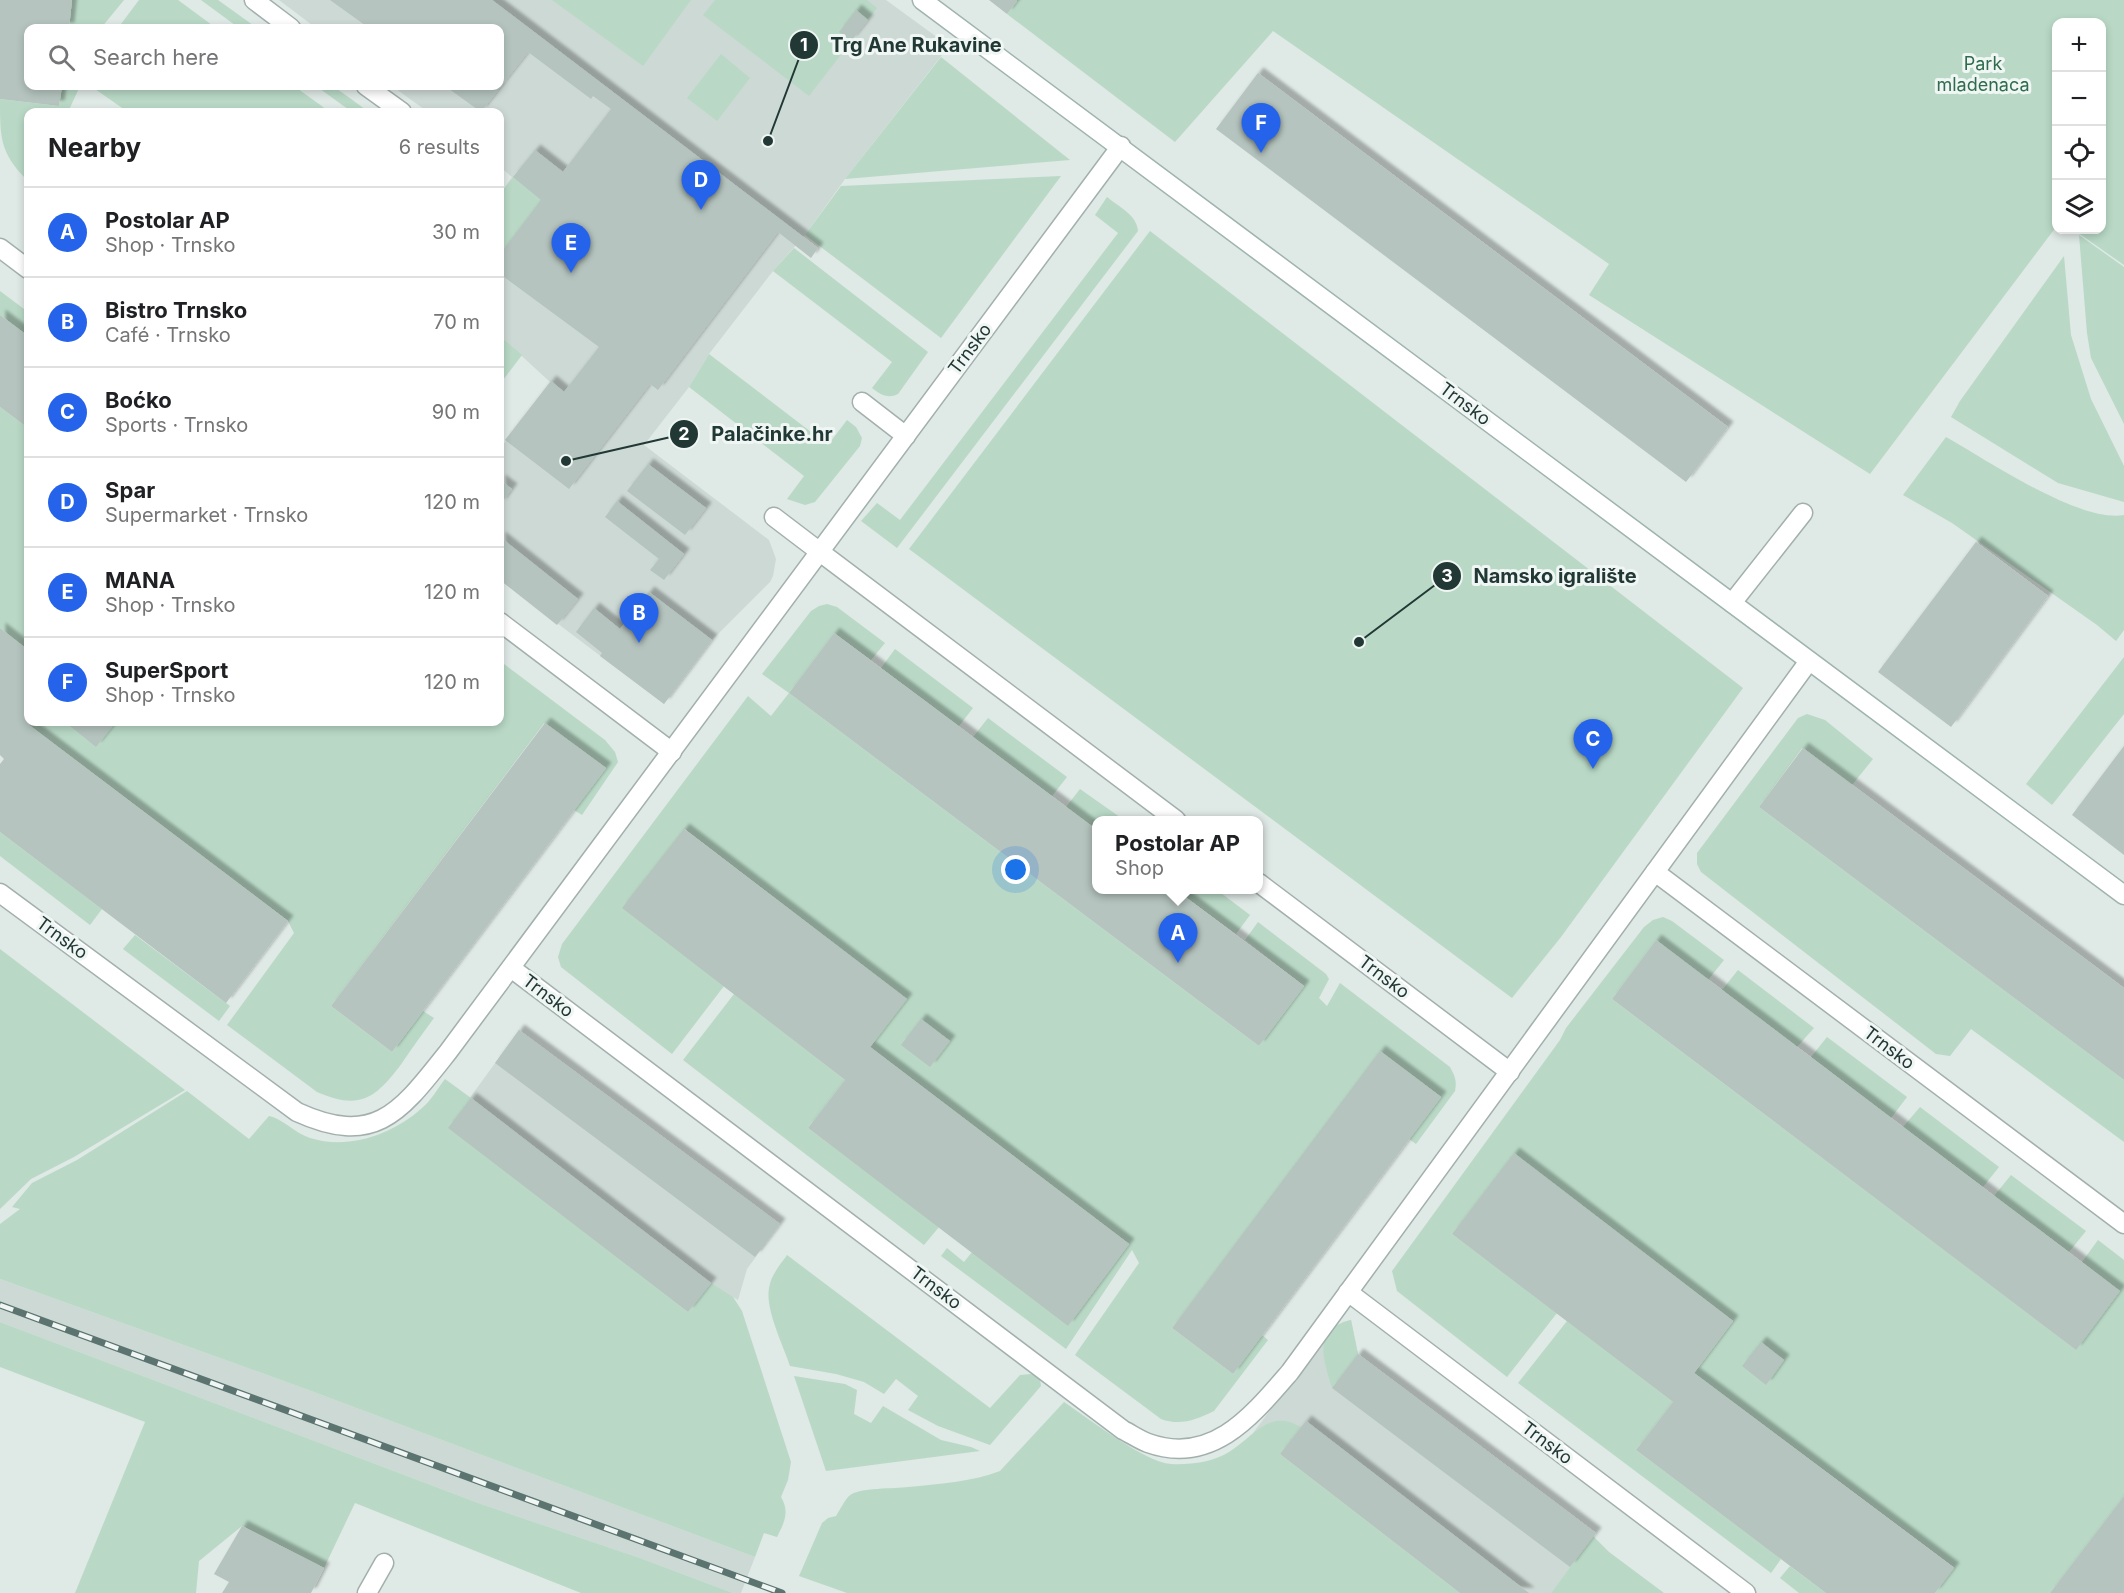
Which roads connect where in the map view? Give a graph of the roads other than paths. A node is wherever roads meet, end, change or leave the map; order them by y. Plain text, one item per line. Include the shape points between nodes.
1 (254, 0) edge
2 (922, 0) edge
3 (286, 24) edge
4 (372, 90) edge
5 (396, 108) edge
6 (1121, 146) junction
7 (0, 248) edge
8 (24, 266) edge
9 (862, 402) dead end
10 (906, 436) junction
11 (1803, 513) dead end
12 (774, 517) dead end
13 (820, 552) junction
14 (1732, 603) junction
15 (504, 625) edge
16 (1809, 661) junction
17 (672, 752) junction
18 (1171, 816) edge
19 (1655, 872) junction
20 (1263, 886) edge
21 (0, 893) edge
22 (2124, 895) edge
23 (511, 968) junction
24 (1510, 1072) junction
25 (2124, 1224) edge
26 (1348, 1292) junction
27 (384, 1563) dead end
28 (366, 1593) edge
29 (1746, 1593) edge

1 - 3 street
2 - 6 street, Trnsko
4 - 5 street
6 - 10 street, Trnsko
6 - 14 street, Trnsko
7 - 8 street
9 - 10 street
10 - 13 street, Trnsko
11 - 14 street
12 - 13 street
13 - 17 street, Trnsko
13 - 18 street
14 - 16 street, Trnsko
15 - 17 street
16 - 19 street, Trnsko
16 - 22 street, Trnsko
17 - 23 street, Trnsko
19 - 24 street, Trnsko
19 - 25 street, Trnsko
20 - 24 street, Trnsko
21 - 23 street, Trnsko via 297,1112 335,1126 375,1124 389,1116 433,1071
23 - 26 street, Trnsko via 1124,1430 1147,1443 1194,1449 1227,1435 1255,1412 1290,1372
24 - 26 street, Trnsko
26 - 29 street, Trnsko
27 - 28 street

